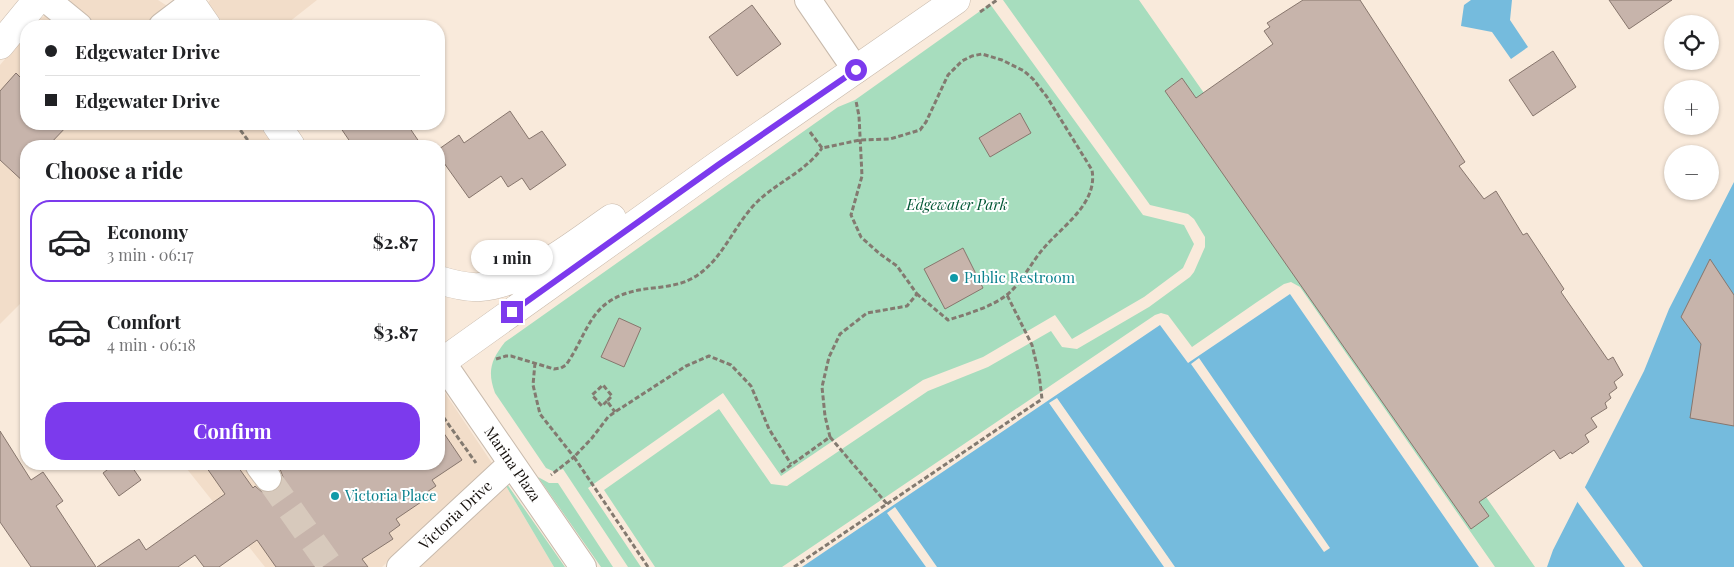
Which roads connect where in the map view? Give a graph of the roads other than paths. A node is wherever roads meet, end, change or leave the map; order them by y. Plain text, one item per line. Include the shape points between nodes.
1 (808, 0) edge
2 (188, 1) edge
3 (40, 2) edge
4 (965, 8) edge
5 (23, 20) edge
6 (69, 20) edge
7 (168, 20) edge
8 (202, 20) edge
9 (20, 24) edge
10 (0, 45) edge
11 (860, 82) junction
12 (718, 165) junction
13 (445, 282) edge
14 (445, 356) edge
15 (445, 367) edge
16 (511, 464) junction
17 (400, 567) edge
18 (583, 567) edge

1 - 11 street
2 - 7 street
2 - 8 main road
3 - 5 main road
3 - 6 street
4 - 11 main road
9 - 10 main road
11 - 12 main road
12 - 13 main road via 617,214 543,266 516,279 480,287
12 - 14 main road
15 - 16 street, Marina Plaza
16 - 17 street, Victoria Drive
16 - 18 street, Marina Plaza

